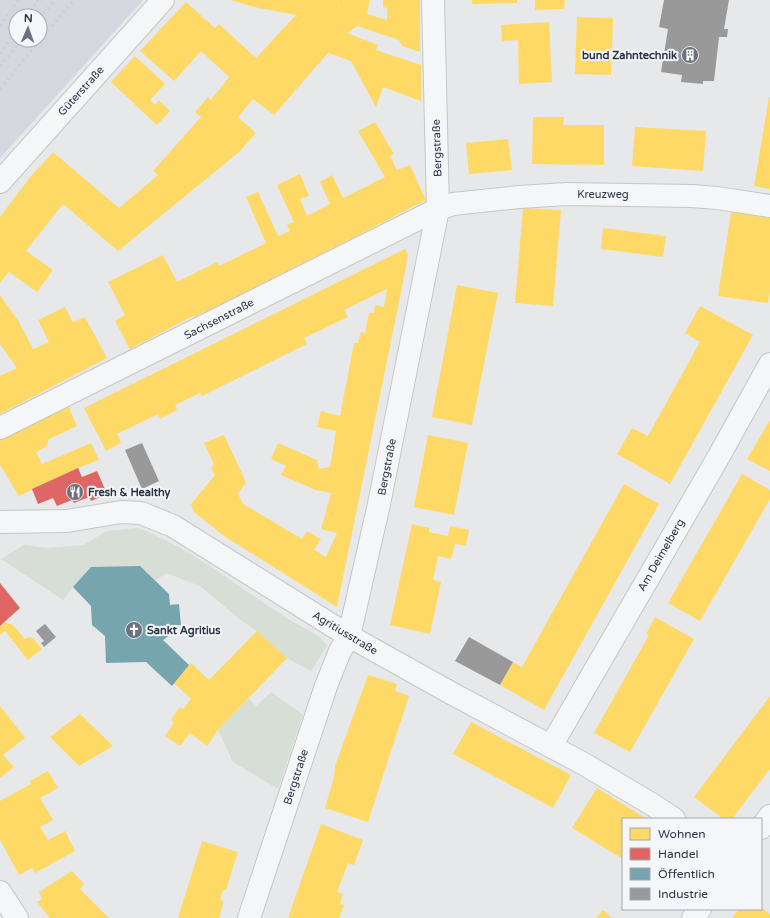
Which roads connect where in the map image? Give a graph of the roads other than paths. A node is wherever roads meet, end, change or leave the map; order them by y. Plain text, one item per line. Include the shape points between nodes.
1 (163, 0) edge
2 (433, 0) edge
3 (0, 182) edge
4 (770, 206) edge
5 (438, 210) junction
6 (770, 364) edge
7 (0, 428) edge
8 (0, 522) edge
9 (348, 636) junction
10 (551, 746) junction
11 (770, 816) edge
12 (672, 818) edge
13 (762, 827) edge
14 (0, 892) edge
15 (699, 910) edge
16 (17, 918) edge
17 (249, 918) edge
18 (693, 918) edge

1 - 3 street, Güterstraße
2 - 5 street, Bergstraße
4 - 5 street, Kreuzweg via 692,196 573,194 453,204
5 - 7 street, Sachsenstraße
5 - 9 street, Bergstraße via 379,504
6 - 10 street, Am Deimelberg
8 - 9 street, Agritiusstraße via 67,521 121,512 141,513 173,526
9 - 10 street, Agritiusstraße
9 - 17 street, Bergstraße via 326,686
10 - 12 street, Agritiusstraße
11 - 13 street
14 - 16 street
15 - 18 street

